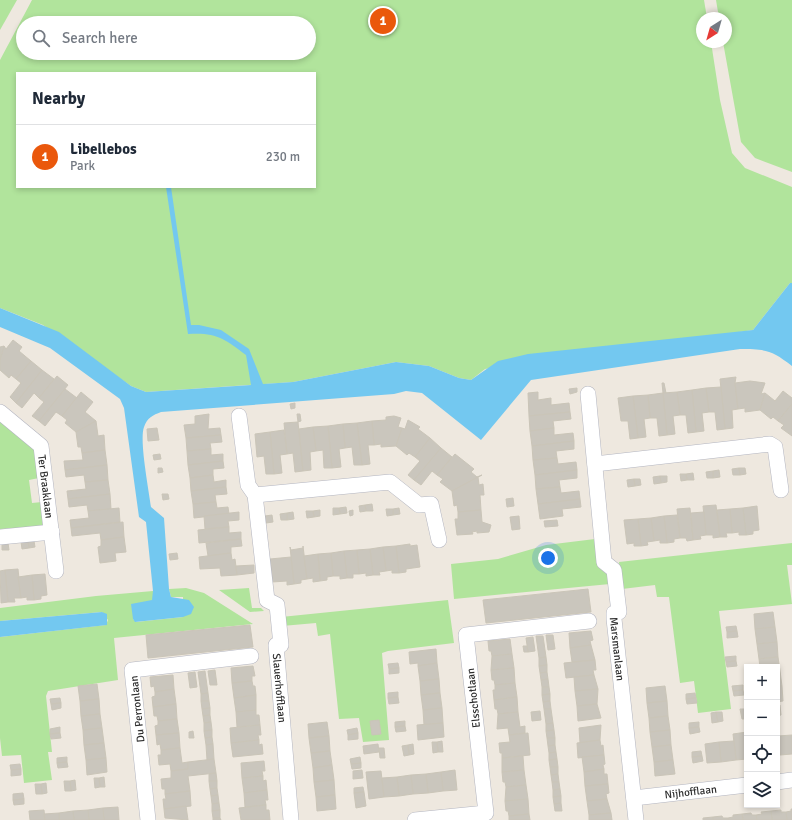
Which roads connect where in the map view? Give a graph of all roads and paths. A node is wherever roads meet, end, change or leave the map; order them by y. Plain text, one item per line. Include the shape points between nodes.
1 (588, 394) dead end
2 (0, 412) edge
3 (239, 416) dead end
4 (595, 464) junction
5 (781, 490) dead end
6 (255, 495) junction
7 (52, 532) junction
8 (0, 537) edge
9 (439, 540) dead end
10 (56, 571) dead end
11 (589, 621) dead end
12 (251, 656) dead end
13 (792, 780) edge
14 (780, 782) edge
15 (744, 785) edge
16 (634, 798) junction
17 (148, 820) edge
18 (291, 820) edge
19 (415, 820) edge
20 (636, 820) edge

1 - 4 street, Marsmanlaan
2 - 7 street, Ter Braaklaan via 41,446
3 - 6 street, Slauerhofflaan via 248,485
4 - 5 street via 770,444 775,447
4 - 16 street, Marsmanlaan via 604,562 614,570 619,612 614,613
6 - 9 street via 390,482 419,505 431,504
6 - 18 street, Slauerhofflaan via 267,600 277,606 278,613 281,645 276,645
7 - 8 street, Ter Braaklaan
7 - 10 street, Ter Braaklaan
11 - 19 street, Elsschotlaan via 466,634 486,813
12 - 17 street, Du Perronlaan via 132,670
13 - 14 street
15 - 16 street, Nijhofflaan
16 - 20 street, Marsmanlaan

